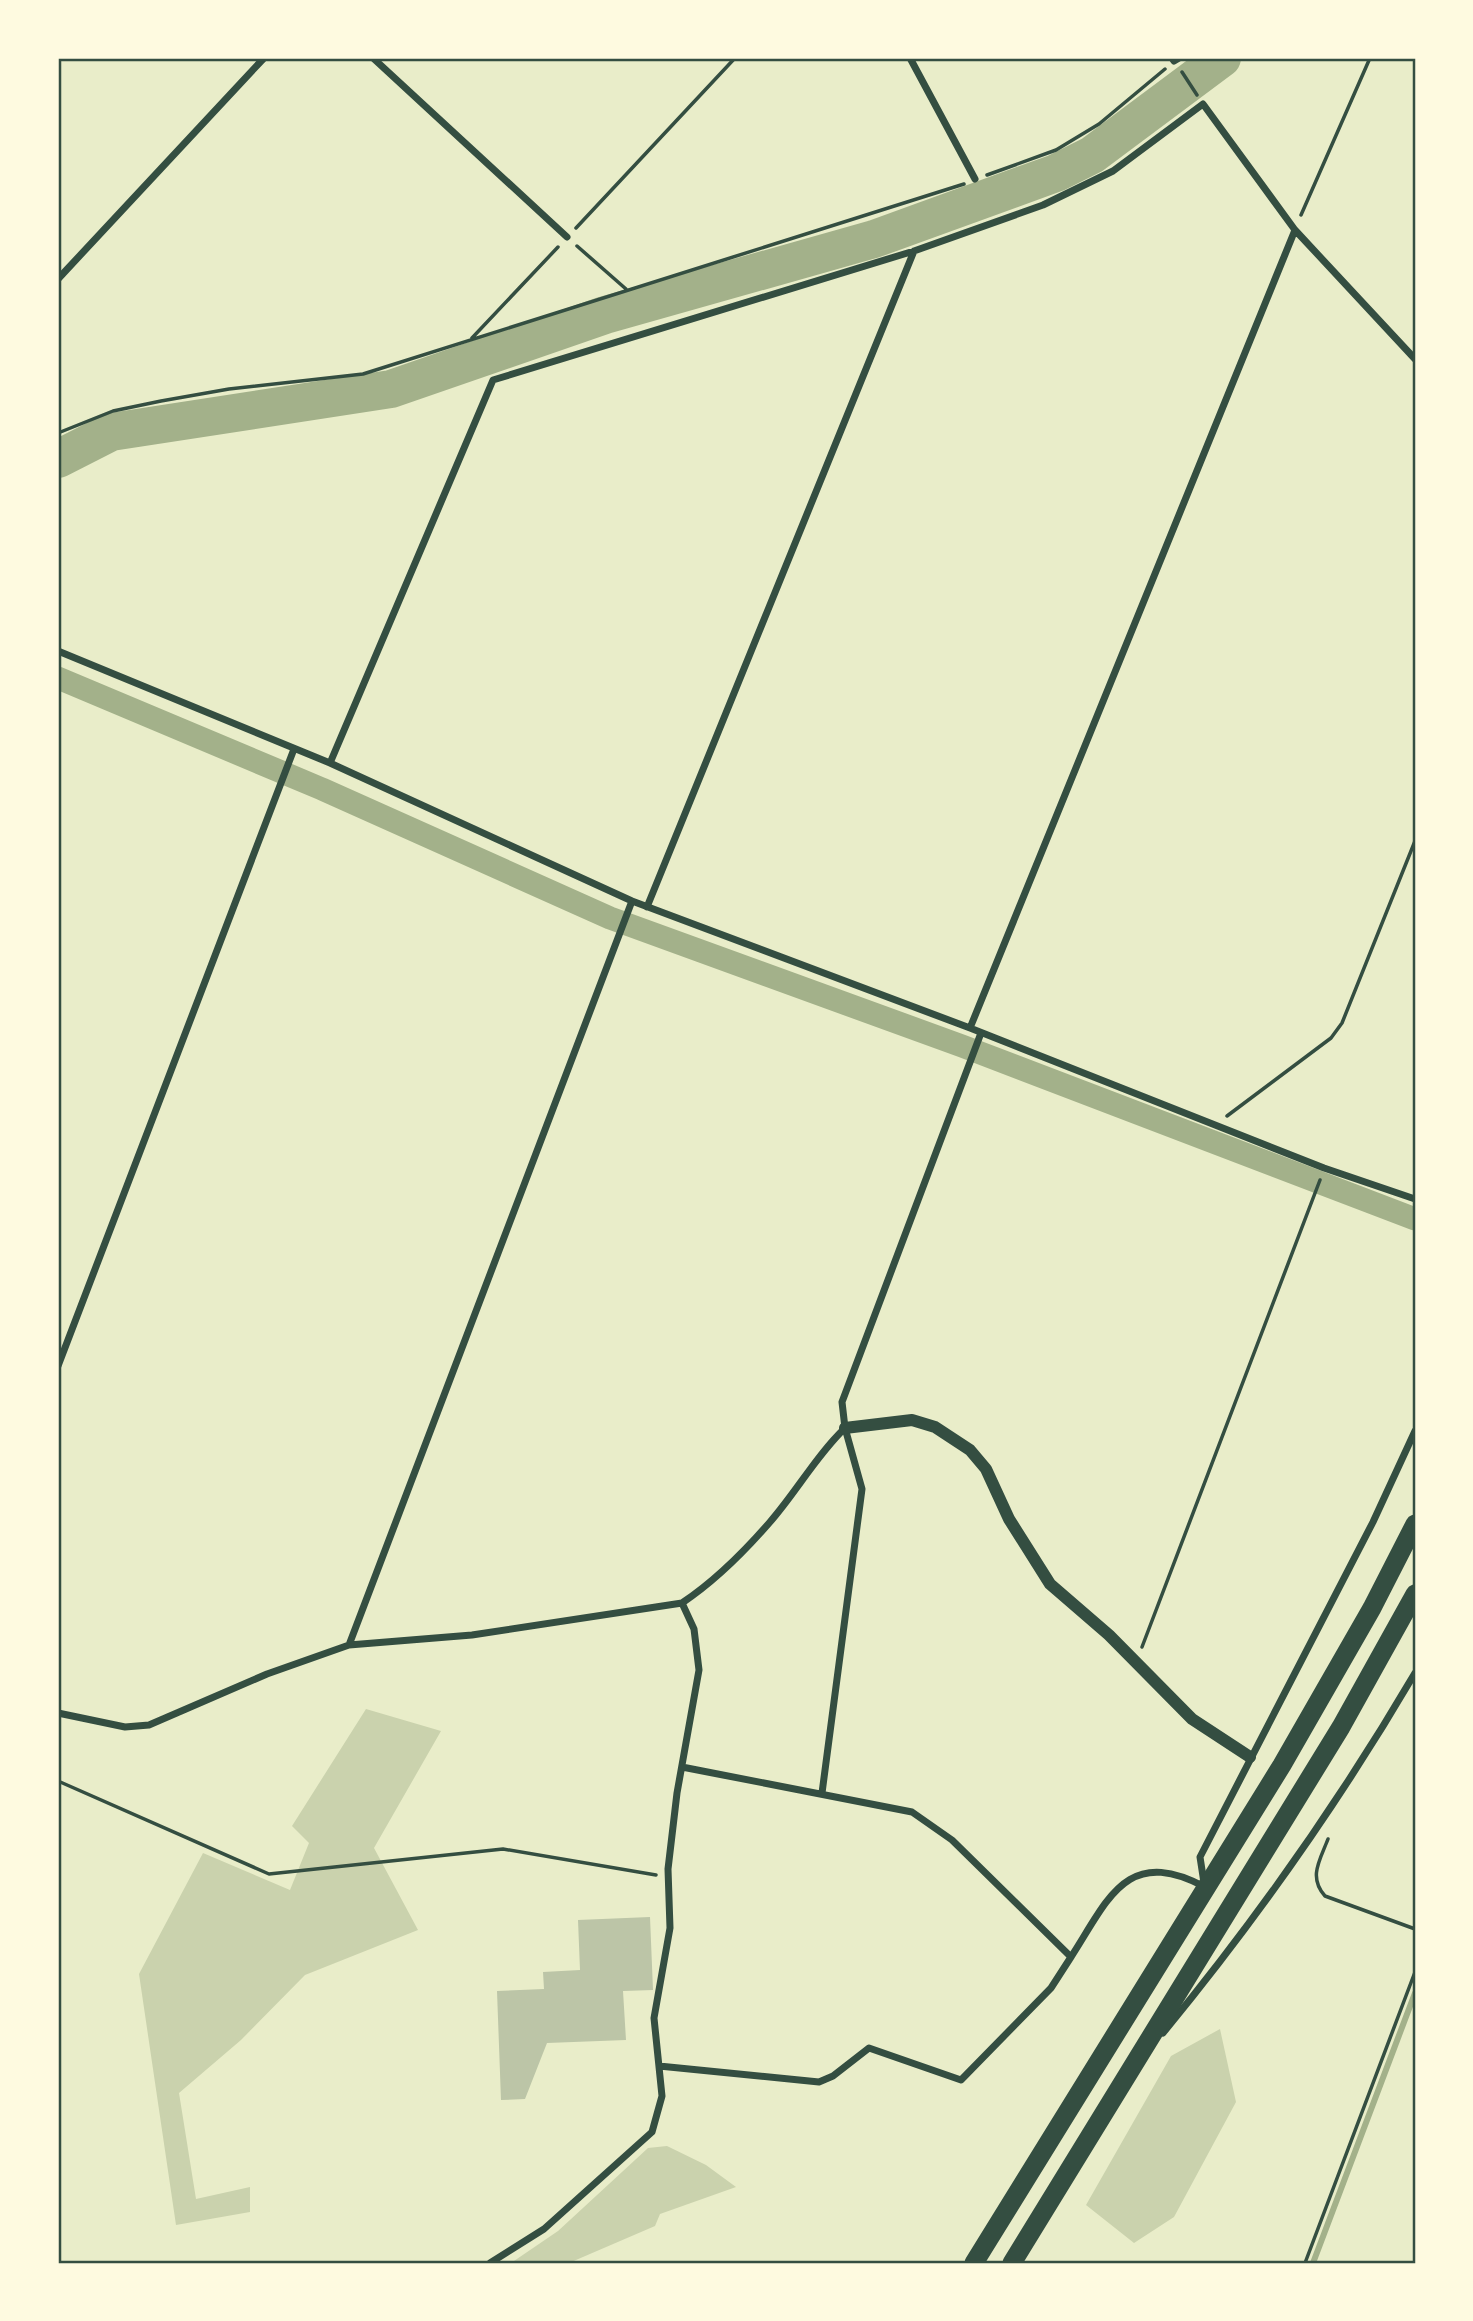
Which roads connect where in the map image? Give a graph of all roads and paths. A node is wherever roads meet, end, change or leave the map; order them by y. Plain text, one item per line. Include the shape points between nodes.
1 (264, 58) edge
2 (373, 58) edge
3 (735, 58) edge
4 (910, 58) edge
5 (1370, 58) edge
6 (1175, 59) edge
7 (1180, 70) dead end
8 (1193, 89) dead end
9 (975, 179) joint
10 (958, 186) dead end
11 (1295, 230) junction
12 (567, 237) junction
13 (914, 251) junction
14 (58, 279) edge
15 (626, 289) junction
16 (471, 340) junction
17 (1415, 359) edge
18 (58, 433) edge
19 (58, 651) edge
20 (294, 749) junction
21 (330, 763) junction
22 (1415, 841) edge
23 (632, 901) junction
24 (648, 907) junction
25 (970, 1028) junction
26 (980, 1037) junction
27 (1217, 1124) junction
28 (1322, 1175) dead end
29 (1415, 1199) edge
30 (58, 1366) edge
31 (845, 1428) junction
32 (1415, 1431) edge
33 (1415, 1524) edge
34 (1415, 1594) edge
35 (682, 1603) junction
36 (349, 1645) junction
37 (1137, 1662) junction
38 (1415, 1672) edge
39 (58, 1713) edge
40 (1250, 1757) junction
41 (682, 1767) junction
42 (58, 1781) edge
43 (822, 1793) junction
44 (1329, 1836) dead end
45 (670, 1877) junction
46 (1205, 1887) junction
47 (1415, 1929) edge
48 (1071, 1957) junction
49 (1415, 1972) edge
50 (659, 2066) junction
51 (1124, 2081) junction
52 (490, 2263) edge
53 (974, 2263) edge
54 (1012, 2263) edge
55 (1305, 2263) edge

1 - 14 street
2 - 12 street
3 - 12 path
4 - 9 street
5 - 11 path
6 - 9 path via 1099,124 1055,150
7 - 8 path
10 - 15 path
11 - 13 street via 1203,104 1113,171 1043,205
11 - 17 street
11 - 25 street
12 - 15 path
12 - 16 path
13 - 21 street via 493,380
13 - 24 street
15 - 16 path
16 - 18 path via 363,374 161,401 113,411
19 - 20 street
20 - 21 street
20 - 30 street
21 - 23 street
22 - 27 path via 1342,1023 1331,1038
23 - 24 street
23 - 36 street
24 - 25 street
25 - 26 street
26 - 27 street
26 - 31 street via 842,1402
27 - 29 street
28 - 37 path
31 - 35 street via 825,1447 772,1520 705,1587
31 - 37 street via 912,1420 934,1427 970,1450 986,1469 1009,1520 1051,1584
31 - 43 street via 862,1489
32 - 40 street via 1373,1522
33 - 46 highway via 1283,1765
34 - 51 highway via 1341,1727
35 - 36 street via 472,1635
35 - 41 street via 699,1653
36 - 39 street via 267,1674 149,1725 125,1727
37 - 40 street via 1192,1719
38 - 51 street via 1337,1797 1240,1935
40 - 46 street via 1200,1857
41 - 43 street
41 - 45 street
42 - 45 path via 269,1874 503,1849
43 - 48 street via 912,1812 936,1826
44 - 47 path via 1315,1873 1317,1887 1325,1896
45 - 50 street via 670,1928 654,2018
46 - 48 street via 1178,1873 1158,1871 1133,1878 1116,1887
46 - 53 highway
48 - 50 street via 1051,1988 961,2080 869,2048 819,2082
49 - 55 path
50 - 52 street via 662,2096 652,2132 544,2228
51 - 54 highway

